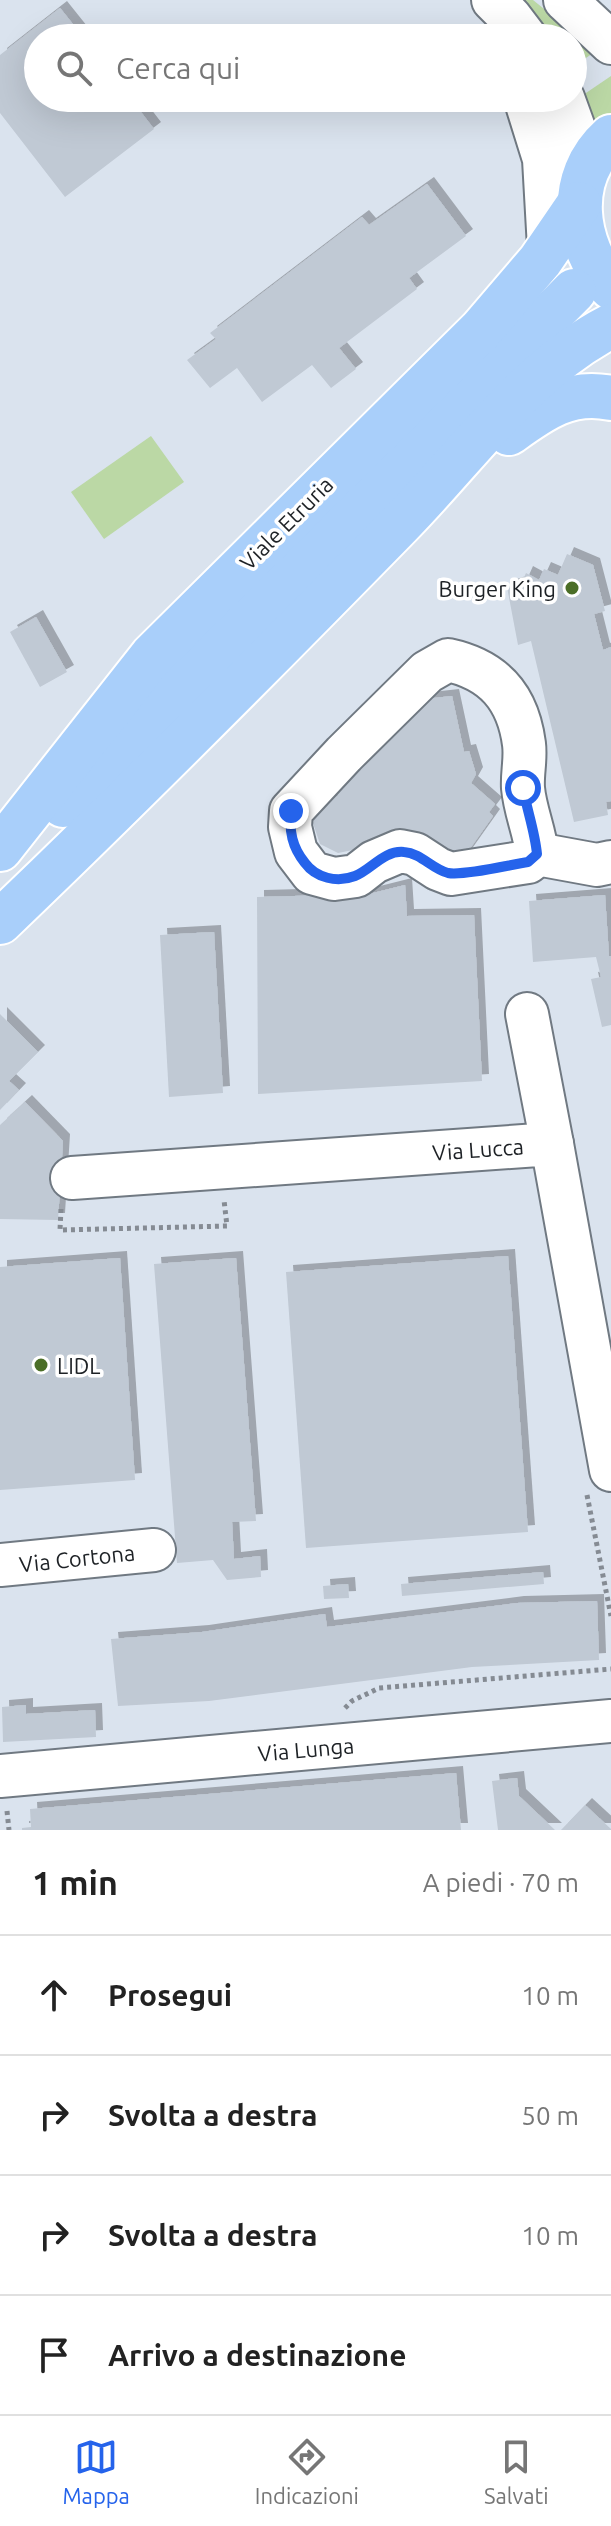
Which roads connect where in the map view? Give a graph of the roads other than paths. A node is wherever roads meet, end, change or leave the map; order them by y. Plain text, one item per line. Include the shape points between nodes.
1 (484, 0) edge
2 (493, 0) edge
3 (565, 0) edge
4 (494, 24) edge
5 (515, 24) edge
6 (611, 43) edge
7 (529, 112) edge
8 (569, 112) edge
9 (593, 169) edge
10 (549, 248) junction
11 (593, 289) edge
12 (611, 326) edge
13 (611, 398) edge
14 (439, 484) junction
15 (0, 849) edge
16 (537, 854) junction
17 (611, 862) edge
18 (0, 867) edge
19 (0, 922) edge
20 (527, 1014) dead end
21 (552, 1144) junction
22 (72, 1178) dead end
23 (599, 1482) edge
24 (154, 1550) dead end
25 (0, 1565) edge
26 (611, 1721) edge
27 (0, 1776) edge

1 - 4 street
2 - 5 street
3 - 6 street
7 - 10 street via 544,159
8 - 9 street
9 - 10 main road, Viale Etruria
9 - 11 main road via 581,230
10 - 15 main road, Viale Etruria via 481,330 152,656
11 - 18 main road, Viale Etruria
12 - 14 main road via 550,366
13 - 14 main road via 582,395 552,404
14 - 19 main road
16 - 16 street via 528,862 451,874 400,851 356,876 334,879 312,873 296,852 291,811 427,672 448,660 488,676 508,694 517,712 525,746 523,788
16 - 17 street via 597,865
20 - 21 street
21 - 22 street, Via Lucca
21 - 23 street, Via Lucca
24 - 25 street, Via Cortona
26 - 27 street, Via Lunga

